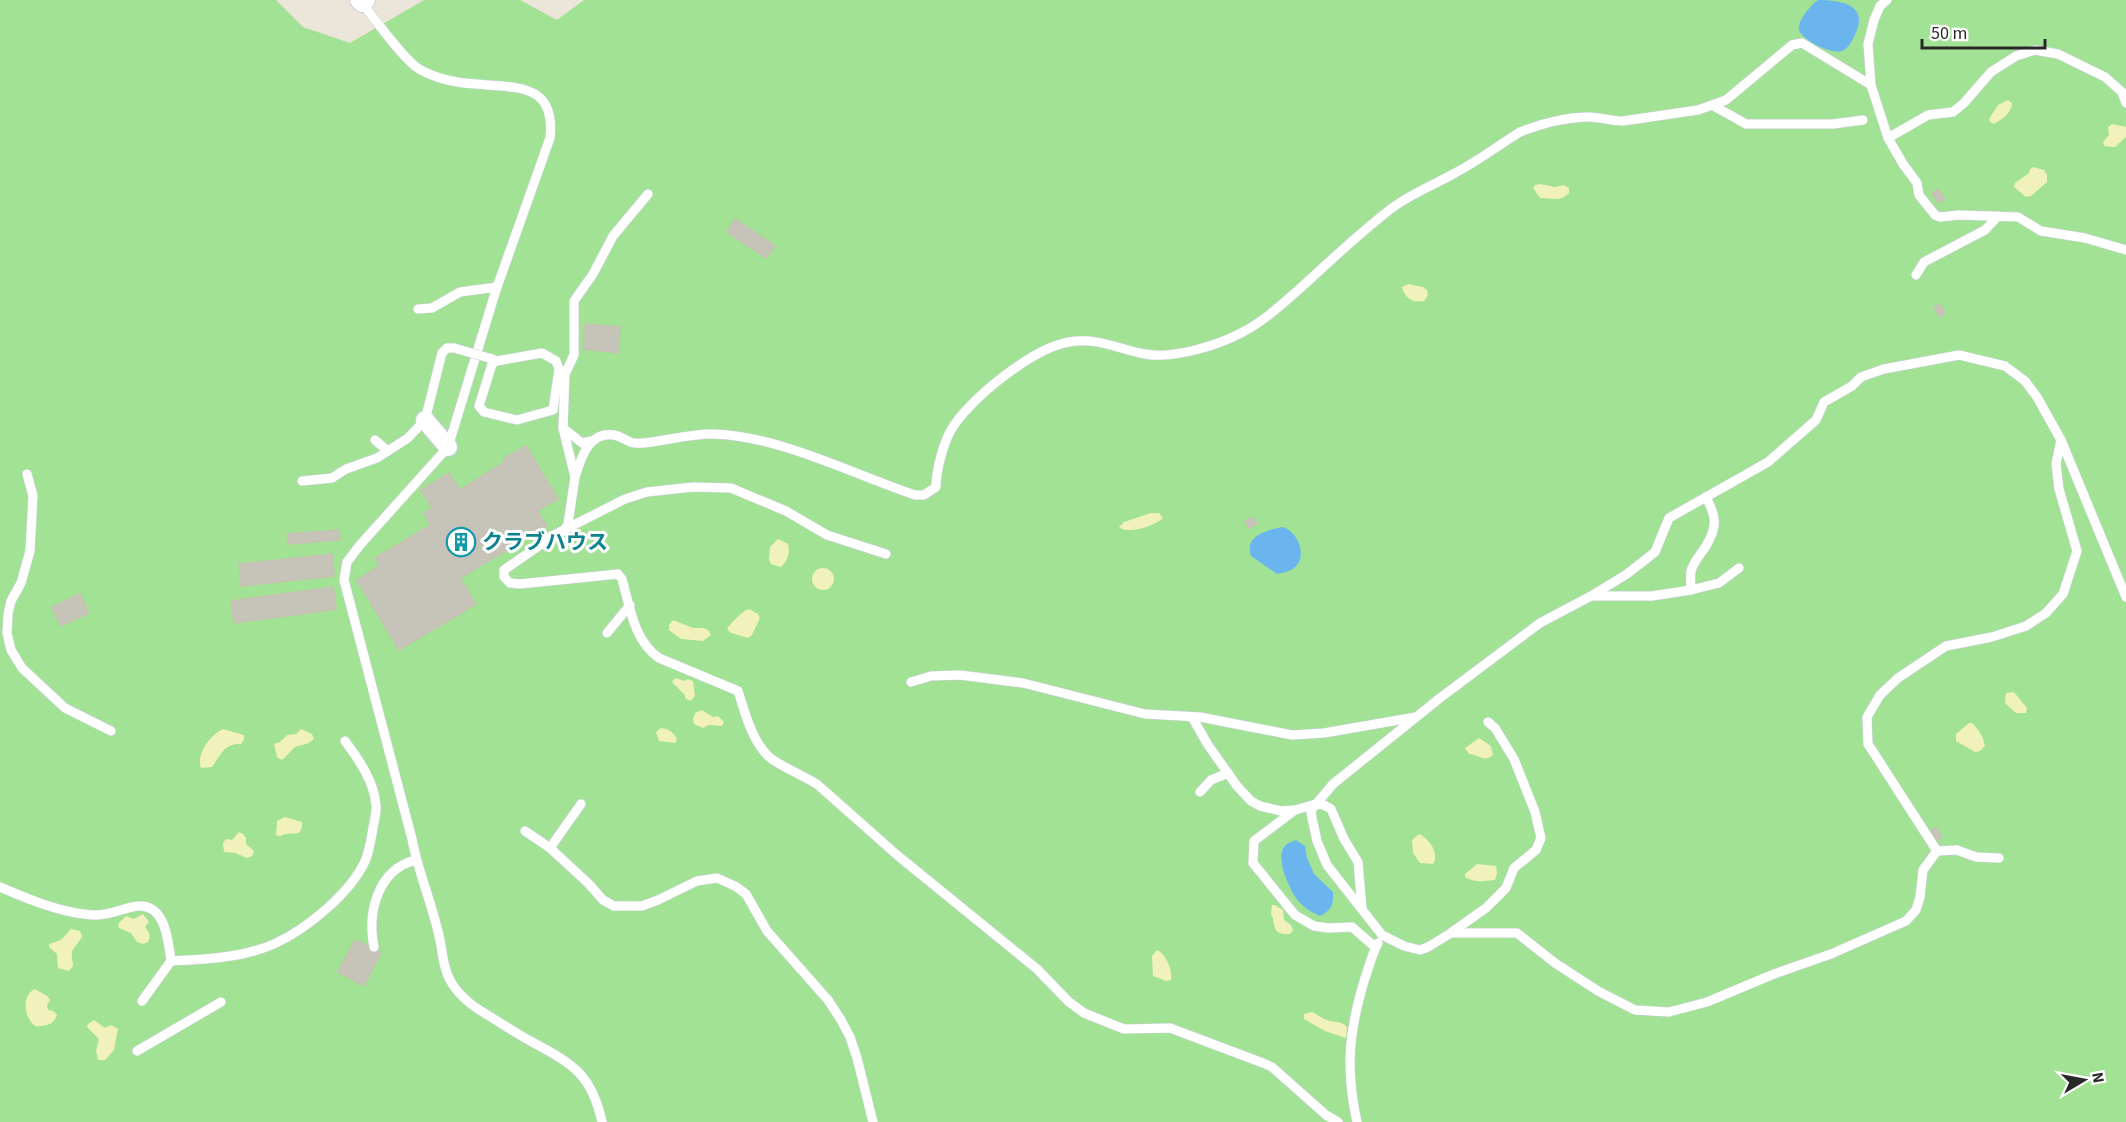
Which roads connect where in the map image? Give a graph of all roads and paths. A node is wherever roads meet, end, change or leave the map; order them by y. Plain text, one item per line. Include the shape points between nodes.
1 (1887, 0) edge
2 (362, 1) edge
3 (1871, 85) junction
4 (2124, 91) edge
5 (2126, 103) edge
6 (1712, 105) junction
7 (1863, 120) dead end
8 (1888, 138) junction
9 (648, 194) dead end
10 (1998, 216) junction
11 (2126, 250) edge
12 (1916, 275) dead end
13 (497, 287) junction
14 (418, 309) dead end
15 (493, 360) junction
16 (425, 420) junction
17 (563, 428) junction
18 (375, 440) dead end
19 (2061, 440) junction
20 (591, 441) junction
21 (448, 447) junction
22 (388, 451) junction
23 (27, 474) dead end
24 (575, 477) junction
25 (302, 481) dead end
26 (1706, 497) junction
27 (564, 531) junction
28 (886, 554) dead end
29 (1739, 568) dead end
30 (1691, 590) junction
31 (1591, 596) junction
32 (2126, 597) edge
33 (630, 605) junction
34 (608, 633) dead end
35 (911, 682) dead end
36 (1192, 717) junction
37 (1417, 717) junction
38 (1488, 722) dead end
39 (111, 731) dead end
40 (345, 741) dead end
41 (1228, 773) junction
42 (1200, 792) dead end
43 (581, 804) dead end
44 (1316, 804) junction
45 (1295, 810) junction
46 (525, 831) dead end
47 (550, 848) junction
48 (1937, 850) junction
49 (1999, 858) dead end
50 (416, 860) junction
51 (0, 887) edge
52 (1362, 911) junction
53 (1451, 933) junction
54 (1382, 935) junction
55 (374, 947) dead end
56 (1375, 947) junction
57 (171, 961) junction
58 (142, 1001) dead end
59 (221, 1002) dead end
60 (137, 1051) dead end
61 (602, 1122) edge
62 (873, 1122) edge
63 (1338, 1122) edge
64 (1357, 1122) edge

1 - 3 lane via 1880,6 1868,44
2 - 13 lane via 418,68 450,81 528,89 544,103 551,126 550,138
3 - 6 lane via 1802,43 1792,45 1726,100
3 - 8 lane
4 - 5 lane
4 - 8 lane via 2058,54 2036,50 2016,56 1991,72 1953,112 1928,115
6 - 7 lane via 1746,124
6 - 20 lane via 1623,121 1587,116 1520,132 1456,173 1408,196 1273,312 1242,333 1216,344 1159,355 1107,343 1067,342 1033,356 975,401 956,422 945,441 936,487 924,495 744,437 690,435 641,444 606,435
8 - 10 lane via 1917,183 1919,195 1935,214
9 - 17 lane via 613,236 574,301 574,355 565,374
10 - 11 lane via 2018,217 2041,231
10 - 12 lane via 1985,230 1924,262
13 - 14 lane via 460,292 432,308
13 - 21 lane
15 - 15 lane via 542,353 556,360 559,369 553,410 517,420 484,412 479,406
15 - 16 lane, bridge via 447,348 442,353
16 - 21 street
16 - 22 lane
17 - 20 lane via 576,440
17 - 24 lane
18 - 22 lane
19 - 26 lane via 2025,381 2005,366 1959,355 1861,377 1824,402 1816,420 1768,462
19 - 32 lane
19 - 48 lane via 2056,464 2059,489 2077,551 2063,594 2046,613 2025,626 1946,646 1880,694 1867,717 1868,744
20 - 24 lane
21 - 50 lane via 360,545 347,562 344,580
22 - 25 lane via 332,478
23 - 39 lane via 33,496 30,551 11,601 7,633 11,650 22,668 65,708
24 - 27 lane
26 - 30 lane via 1715,515 1714,527 1691,571
26 - 31 lane via 1669,518 1655,552
27 - 28 lane via 636,495 711,486 750,495 827,536
27 - 33 lane via 504,570 504,577 510,583 520,584 618,574
29 - 30 lane via 1719,583
30 - 31 lane via 1652,596
31 - 37 lane via 1540,623
33 - 34 lane
33 - 63 lane via 639,637 651,653 738,691 758,744 769,757 818,785 1037,969 1068,1002 1124,1029 1170,1028 1263,1063
35 - 36 lane via 931,676 960,675 1023,682 1145,714
36 - 37 lane via 1292,735
36 - 41 lane
37 - 44 lane via 1333,783
38 - 53 lane via 1514,759 1541,838 1536,850 1514,868 1506,888
40 - 57 lane via 360,760 377,808 371,845 354,881 308,924 274,944 222,958
41 - 42 lane via 1211,780
41 - 45 lane via 1260,806
43 - 47 lane
44 - 45 lane
44 - 52 lane via 1311,813 1317,842 1327,865
44 - 52 lane via 1330,809 1358,862
45 - 56 lane via 1254,841 1253,863 1295,915 1314,926 1352,927
46 - 47 lane
47 - 62 lane via 614,906 642,906 697,881 717,878 746,894 767,931 841,1020 857,1058
48 - 49 lane
48 - 53 lane via 1923,870 1916,910 1906,921 1707,1002 1669,1012 1635,1010 1598,991 1517,933
50 - 55 lane via 403,863 390,874 378,894 370,929
50 - 61 lane via 450,980 469,1004 573,1066 598,1103
51 - 57 lane via 90,915 143,905 161,918
52 - 54 lane
53 - 54 lane via 1420,950
54 - 56 lane
56 - 64 lane via 1351,1037 1349,1066
57 - 58 lane
59 - 60 lane

